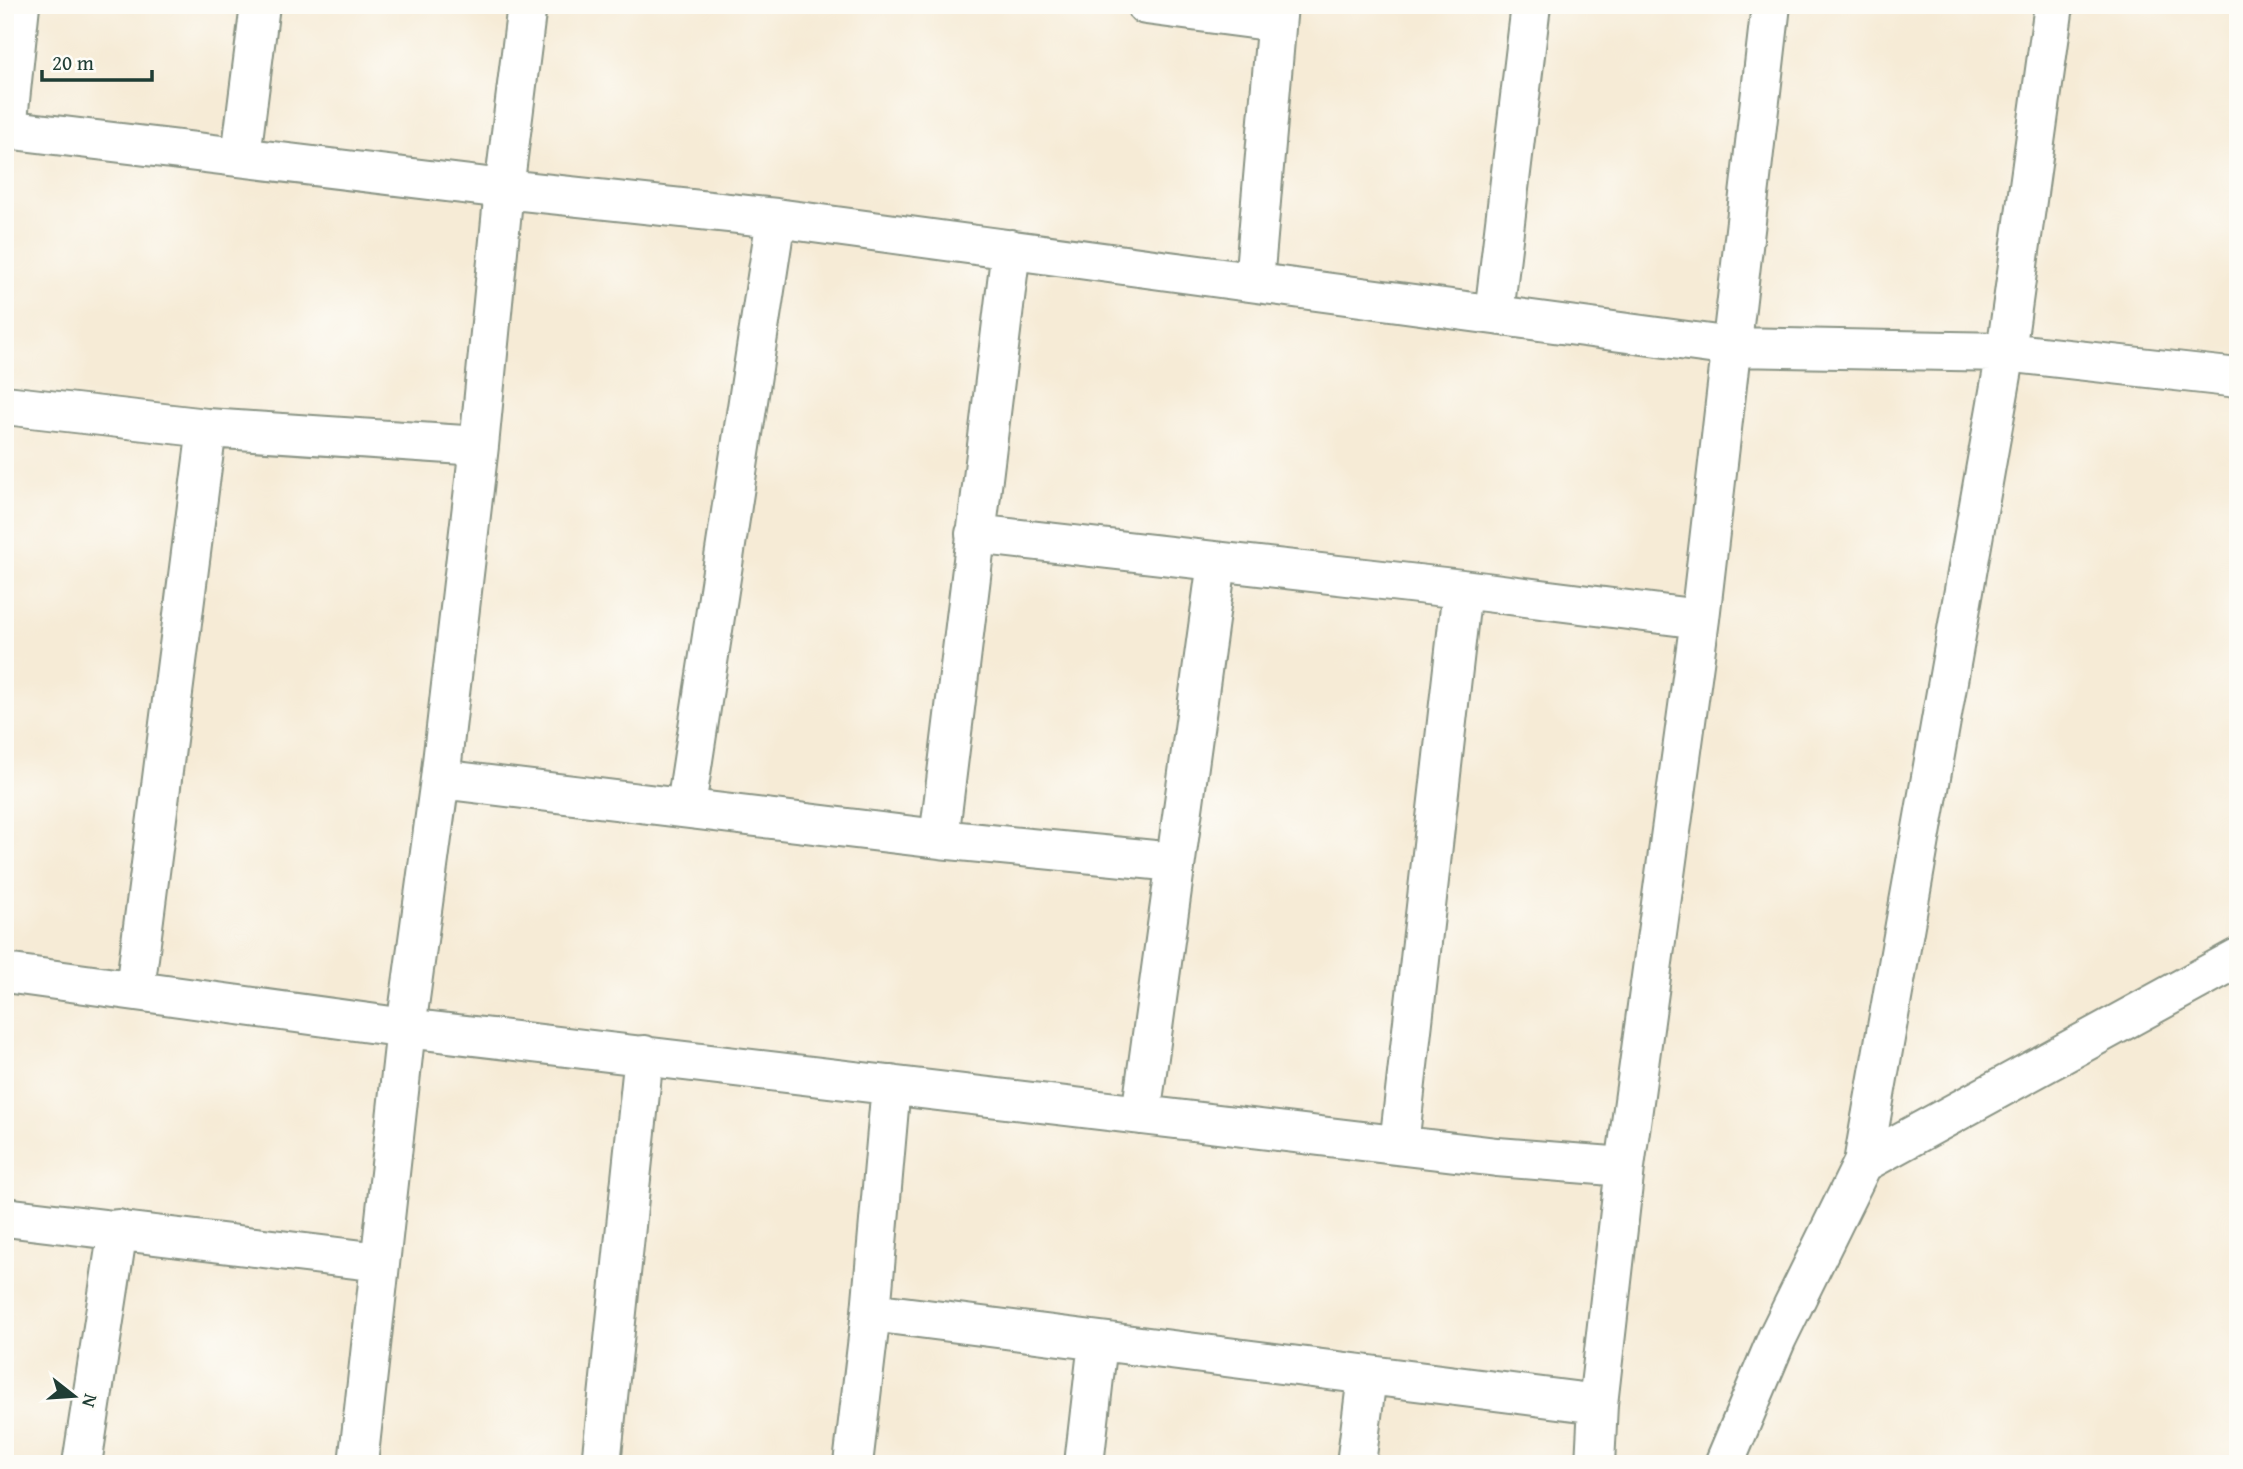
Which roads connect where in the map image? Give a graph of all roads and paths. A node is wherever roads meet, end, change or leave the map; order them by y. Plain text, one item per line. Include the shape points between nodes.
1 (20, 5) edge
2 (260, 5) edge
3 (527, 5) edge
4 (1146, 5) edge
5 (1531, 5) edge
6 (1772, 5) edge
7 (2054, 5) edge
8 (1277, 13) edge
9 (6, 129) edge
10 (240, 156) junction
11 (504, 189) junction
12 (776, 218) junction
13 (1011, 249) junction
14 (1254, 282) junction
15 (1494, 314) junction
16 (1732, 346) junction
17 (2006, 352) junction
18 (2238, 377) edge
19 (5, 404) edge
20 (207, 428) junction
21 (478, 446) junction
22 (975, 534) junction
23 (1217, 562) junction
24 (1462, 589) junction
25 (1700, 619) junction
26 (440, 779) junction
27 (686, 806) junction
28 (939, 839) junction
29 (1175, 862) junction
30 (2238, 958) edge
31 (5, 973) edge
32 (135, 989) junction
33 (406, 1028) junction
34 (644, 1055) junction
35 (891, 1084) junction
36 (1141, 1115) junction
37 (1399, 1145) junction
38 (1863, 1163) junction
39 (1625, 1167) junction
40 (5, 1217) edge
41 (118, 1229) junction
42 (380, 1262) junction
43 (871, 1312) junction
44 (1098, 1342) junction
45 (1367, 1376) junction
46 (1598, 1404) junction
47 (82, 1464) edge
48 (358, 1464) edge
49 (601, 1464) edge
50 (853, 1464) edge
51 (1084, 1464) edge
52 (1356, 1464) edge
53 (1595, 1464) edge
54 (1724, 1464) edge

1 - 9 street
2 - 10 street
3 - 11 street
4 - 8 street
5 - 15 street
6 - 16 street
7 - 17 street
8 - 14 street
9 - 10 street
10 - 11 street
11 - 12 street
11 - 21 street
12 - 13 street
12 - 27 street
13 - 14 street
13 - 22 street
14 - 15 street
15 - 16 street
16 - 17 street
16 - 25 street
17 - 18 street
17 - 38 street
19 - 20 street
20 - 21 street
20 - 32 street
21 - 26 street
22 - 23 street
22 - 28 street
23 - 24 street
23 - 29 street
24 - 25 street
24 - 37 street
25 - 39 street
26 - 27 street
26 - 33 street
27 - 28 street
28 - 29 street
29 - 36 street
30 - 38 street
31 - 32 street
32 - 33 street
33 - 34 street
33 - 42 street
34 - 35 street
34 - 49 street
35 - 36 street
35 - 43 street
36 - 37 street
37 - 39 street
38 - 54 street via 1777,1338
39 - 46 street
40 - 41 street
41 - 42 street
41 - 47 street
42 - 48 street
43 - 44 street
43 - 50 street
44 - 45 street
44 - 51 street
45 - 46 street
45 - 52 street
46 - 53 street

